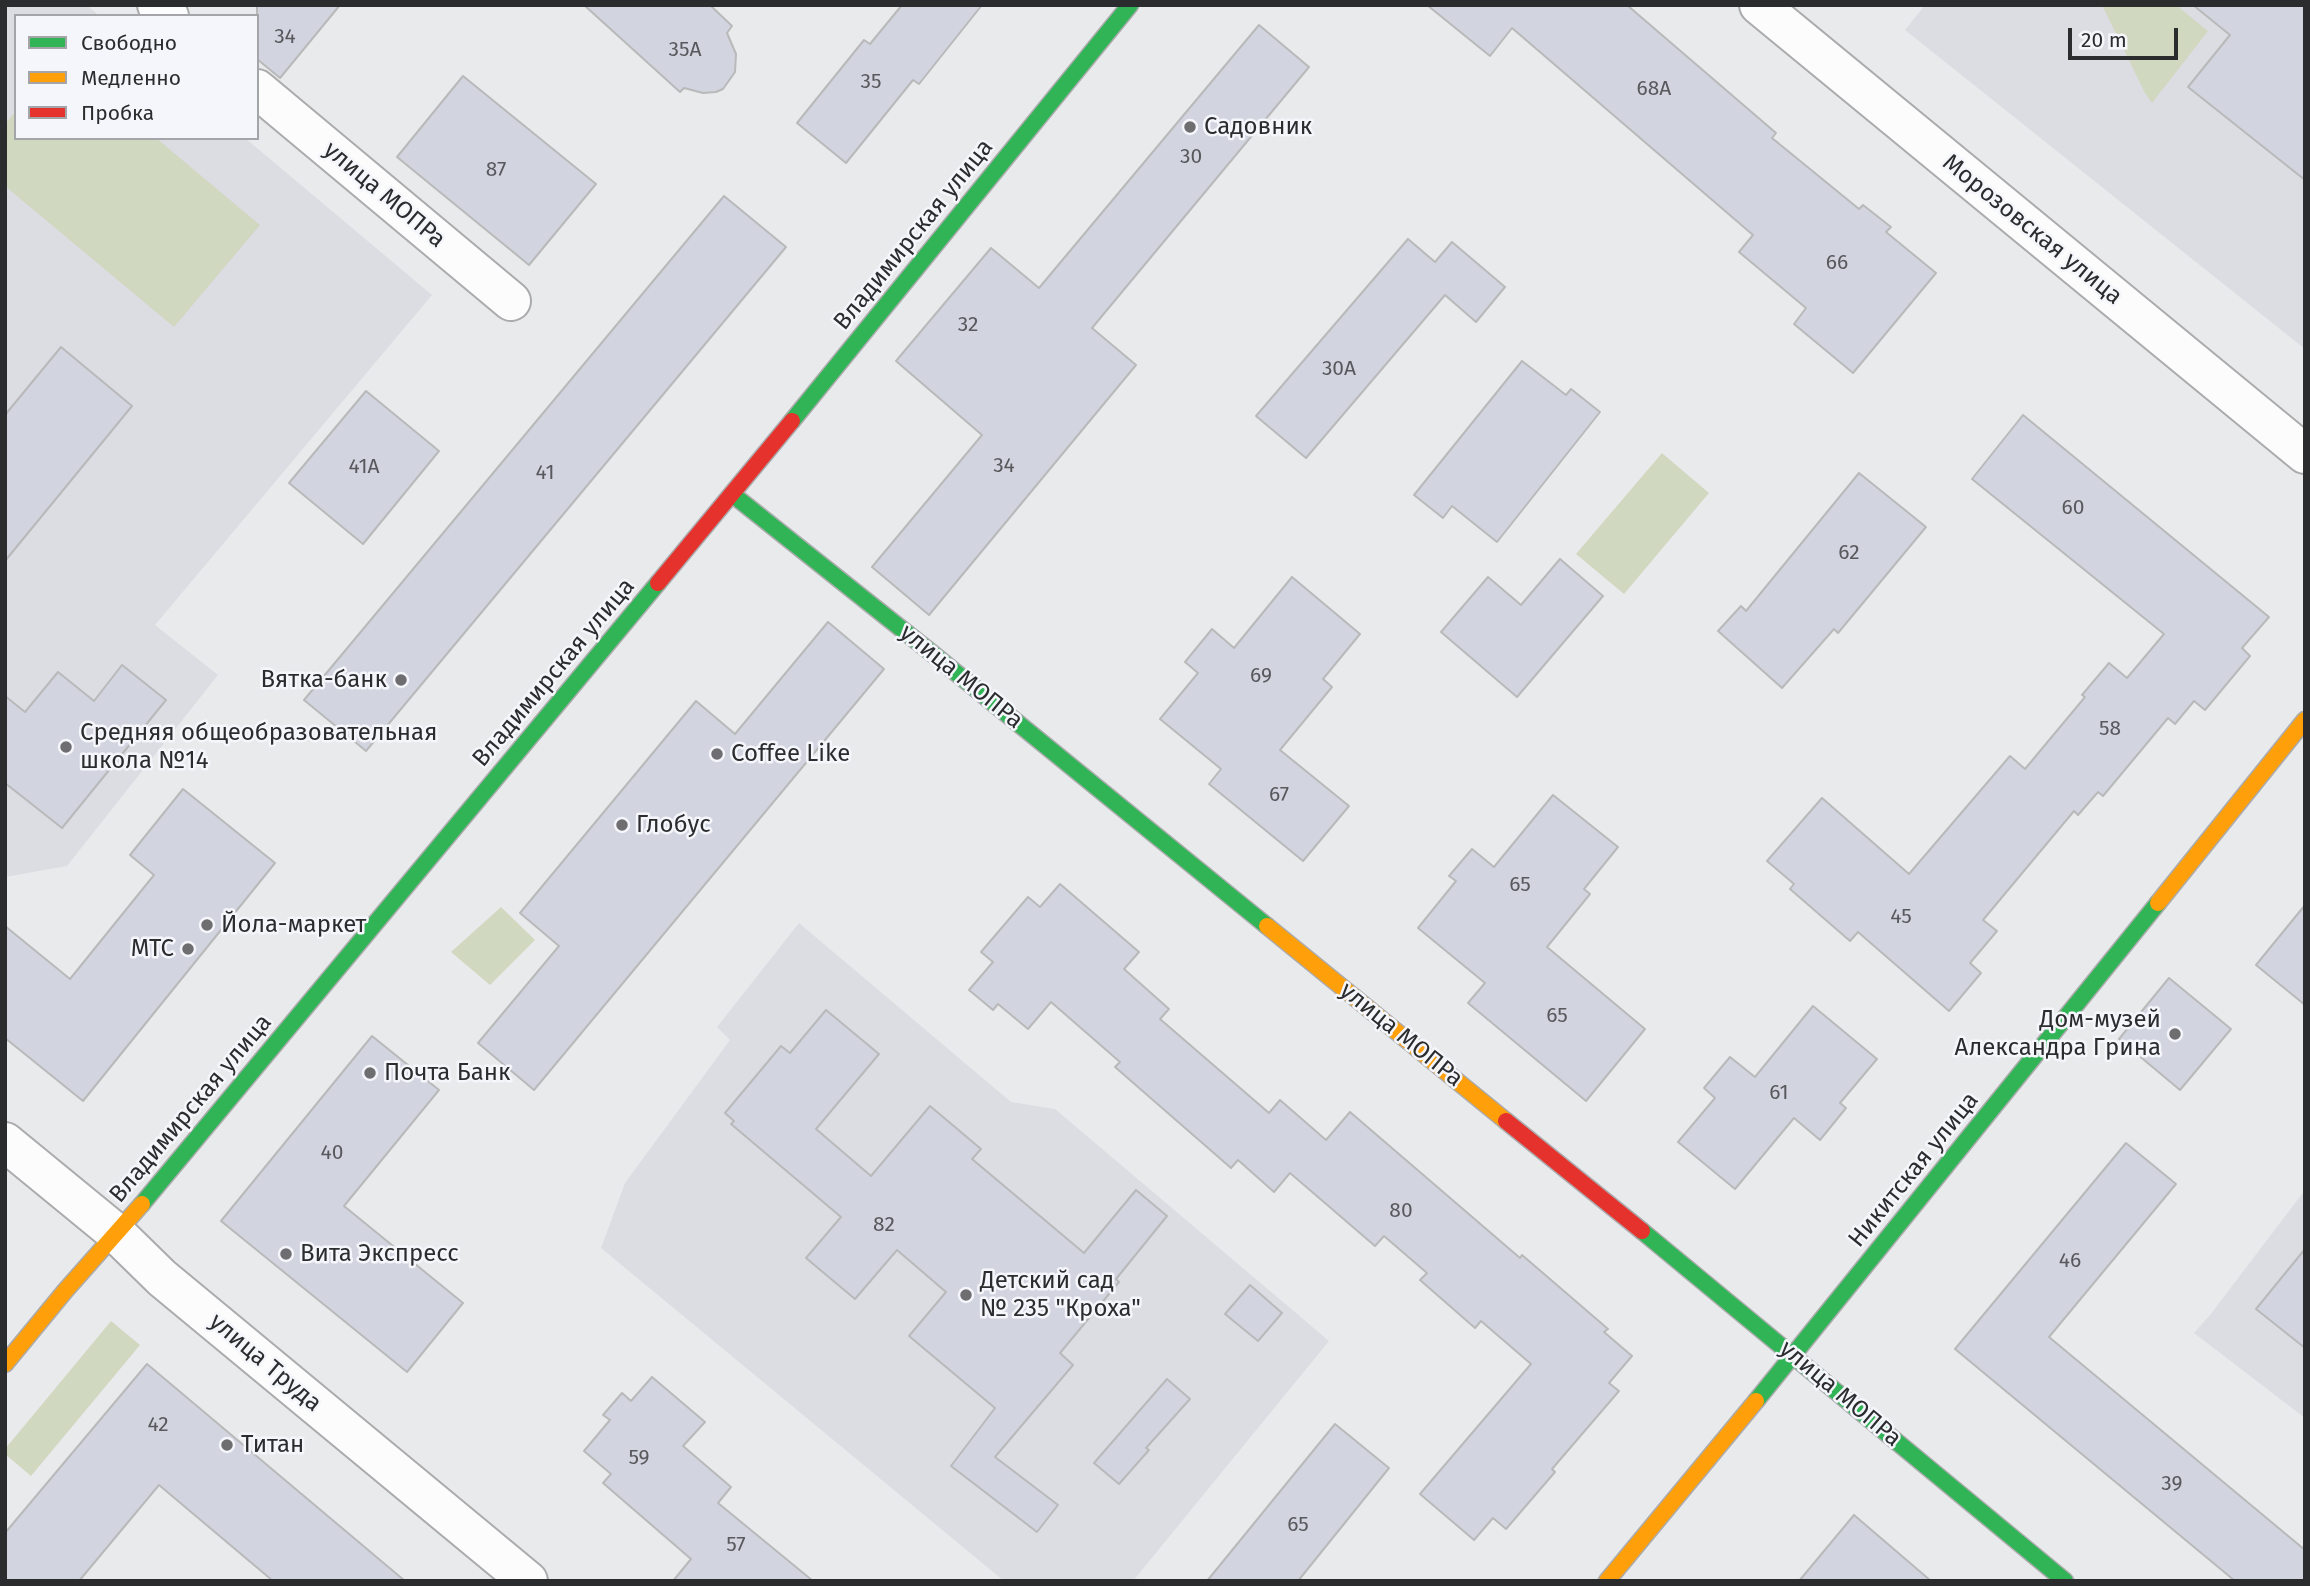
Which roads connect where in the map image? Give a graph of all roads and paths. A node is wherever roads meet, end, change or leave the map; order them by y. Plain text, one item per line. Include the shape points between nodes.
1 (1130, 5) edge
2 (1759, 5) edge
3 (259, 91) edge
4 (511, 301) dead end
5 (2305, 454) edge
6 (732, 495) junction
7 (2305, 720) edge
8 (5, 1142) edge
9 (116, 1233) junction
10 (1794, 1355) junction
11 (5, 1364) edge
12 (528, 1581) edge
13 (1607, 1581) edge
14 (2065, 1581) edge

1 - 6 street, Владимирская улица
2 - 5 street, Морозовская улица
3 - 4 street, улица МОПРа
6 - 9 street, Владимирская улица
6 - 10 street, улица МОПРа
7 - 10 street, Никитская улица
8 - 9 street, улица Труда
9 - 11 street, Владимирская улица
9 - 12 street, улица Труда via 162,1278
10 - 13 street, Никитская улица
10 - 14 street, улица МОПРа

